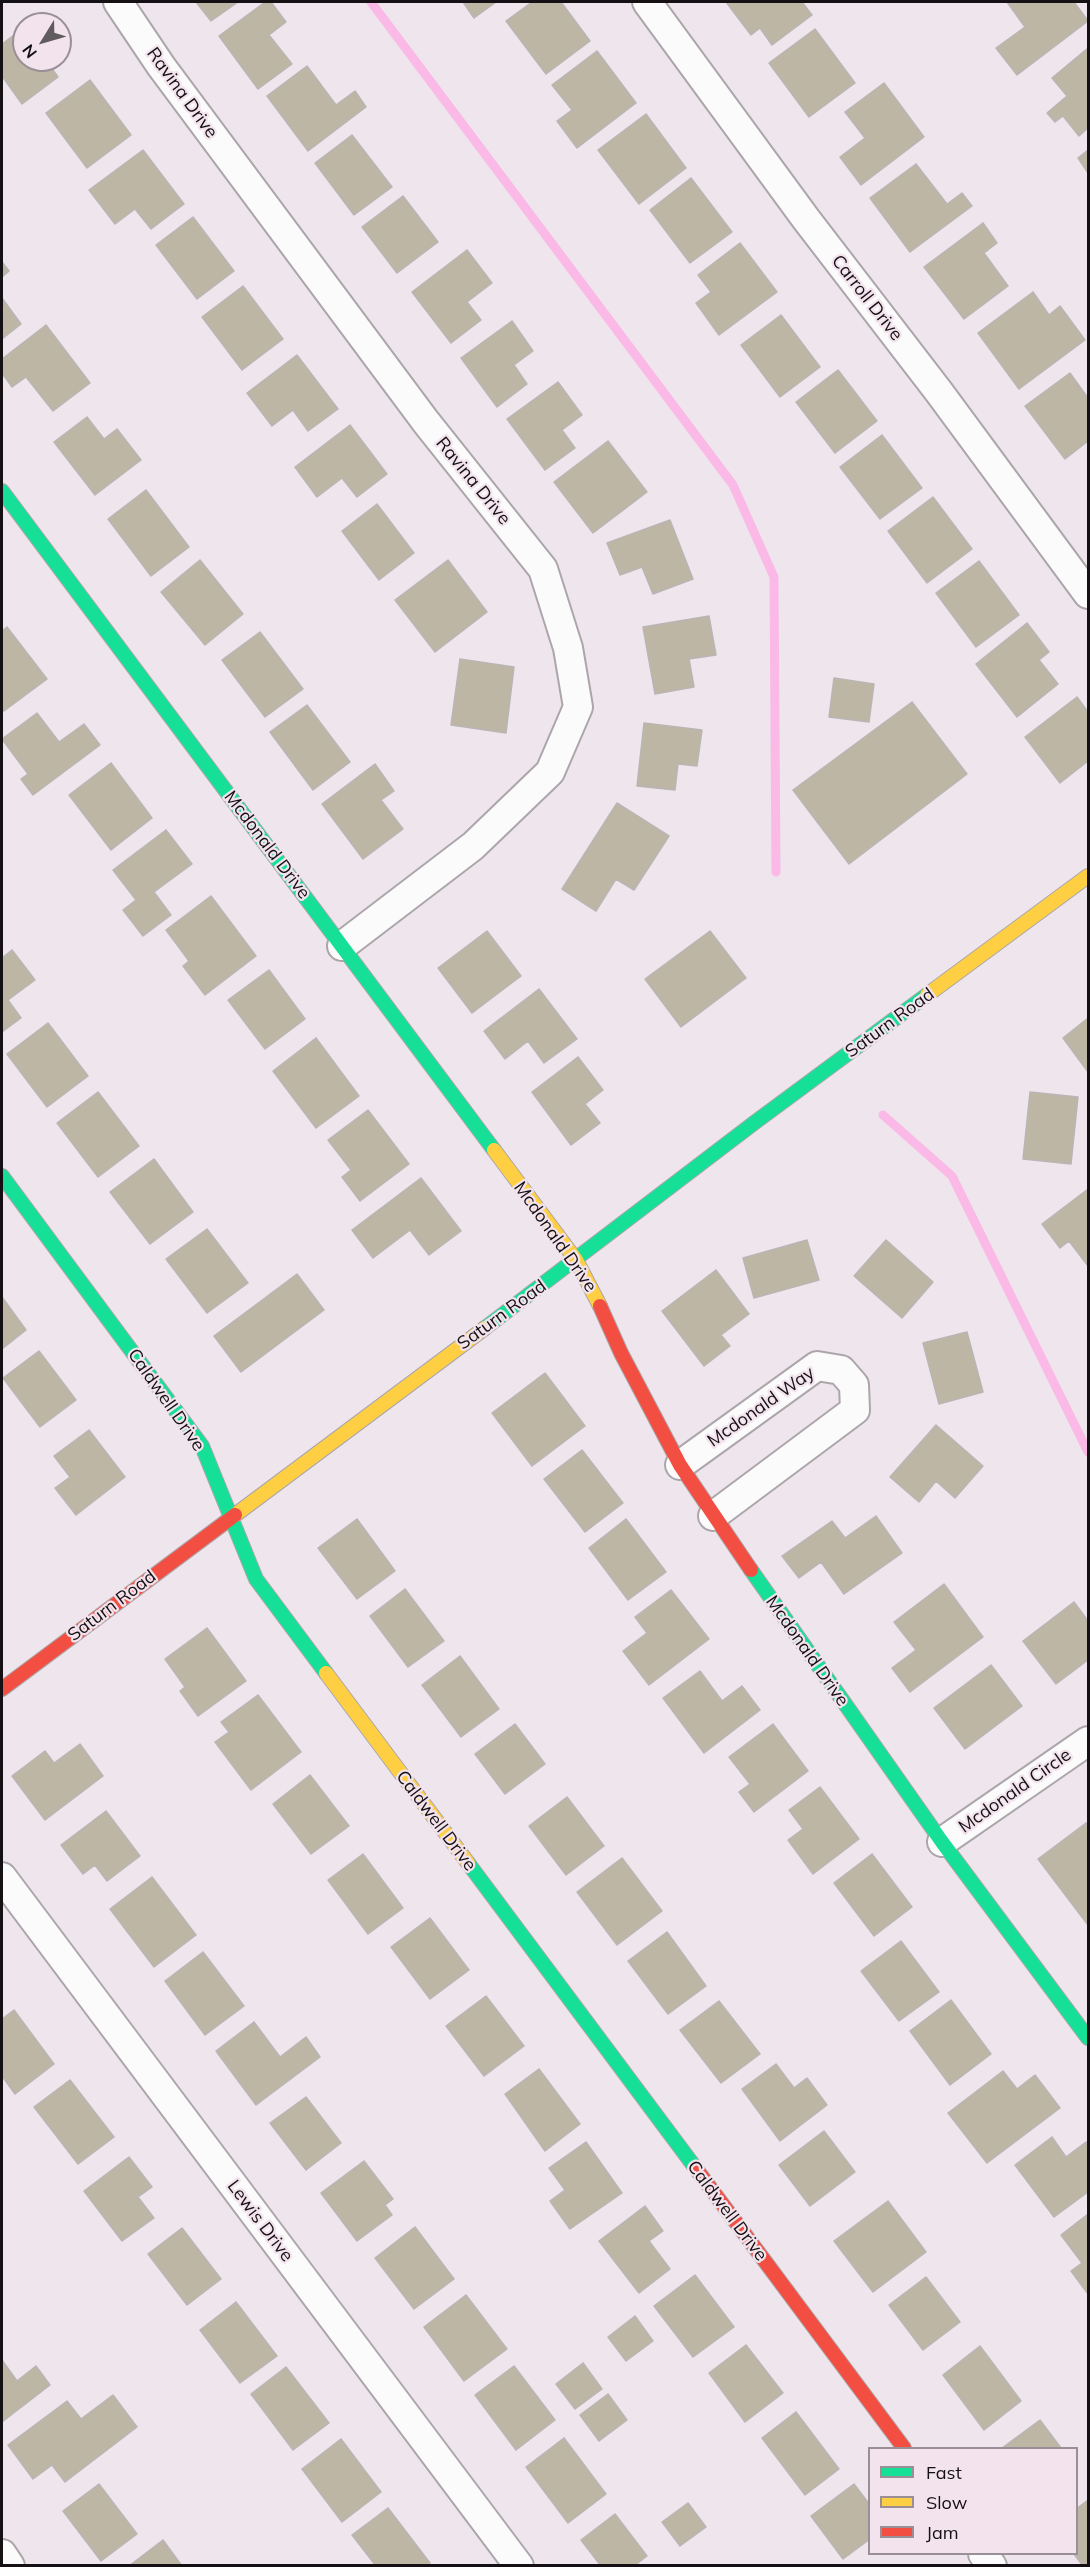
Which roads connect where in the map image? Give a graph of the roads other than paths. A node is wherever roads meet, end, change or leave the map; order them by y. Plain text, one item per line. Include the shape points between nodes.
1 (118, 2) edge
2 (646, 2) edge
3 (2, 491) edge
4 (1089, 594) edge
5 (1089, 876) edge
6 (342, 946) junction
7 (2, 1176) edge
8 (576, 1260) junction
9 (680, 1465) junction
10 (713, 1515) junction
11 (231, 1517) junction
12 (2, 1689) edge
13 (1089, 1741) edge
14 (942, 1842) junction
15 (2, 1877) edge
16 (1089, 2038) edge
17 (903, 2447) edge
18 (2, 2554) edge
19 (10, 2565) edge
20 (519, 2565) edge

1 - 6 street, Ravina Drive via 160,66 426,422 543,569 568,648 578,707 550,772 473,846
2 - 4 street, Carroll Drive
3 - 6 street, Mcdonald Drive
5 - 8 street, Saturn Road
6 - 8 street, Mcdonald Drive
7 - 11 street, Caldwell Drive via 202,1446
8 - 9 street, Mcdonald Drive
8 - 11 street, Saturn Road
9 - 10 street, Mcdonald Drive
9 - 10 street, Mcdonald Way via 818,1366 841,1370 854,1385 855,1410
10 - 14 street, Mcdonald Drive
11 - 12 street, Saturn Road
11 - 17 street, Caldwell Drive via 256,1579
13 - 14 street, Mcdonald Circle
14 - 16 street, Mcdonald Drive
15 - 20 street, Lewis Drive
18 - 19 street

